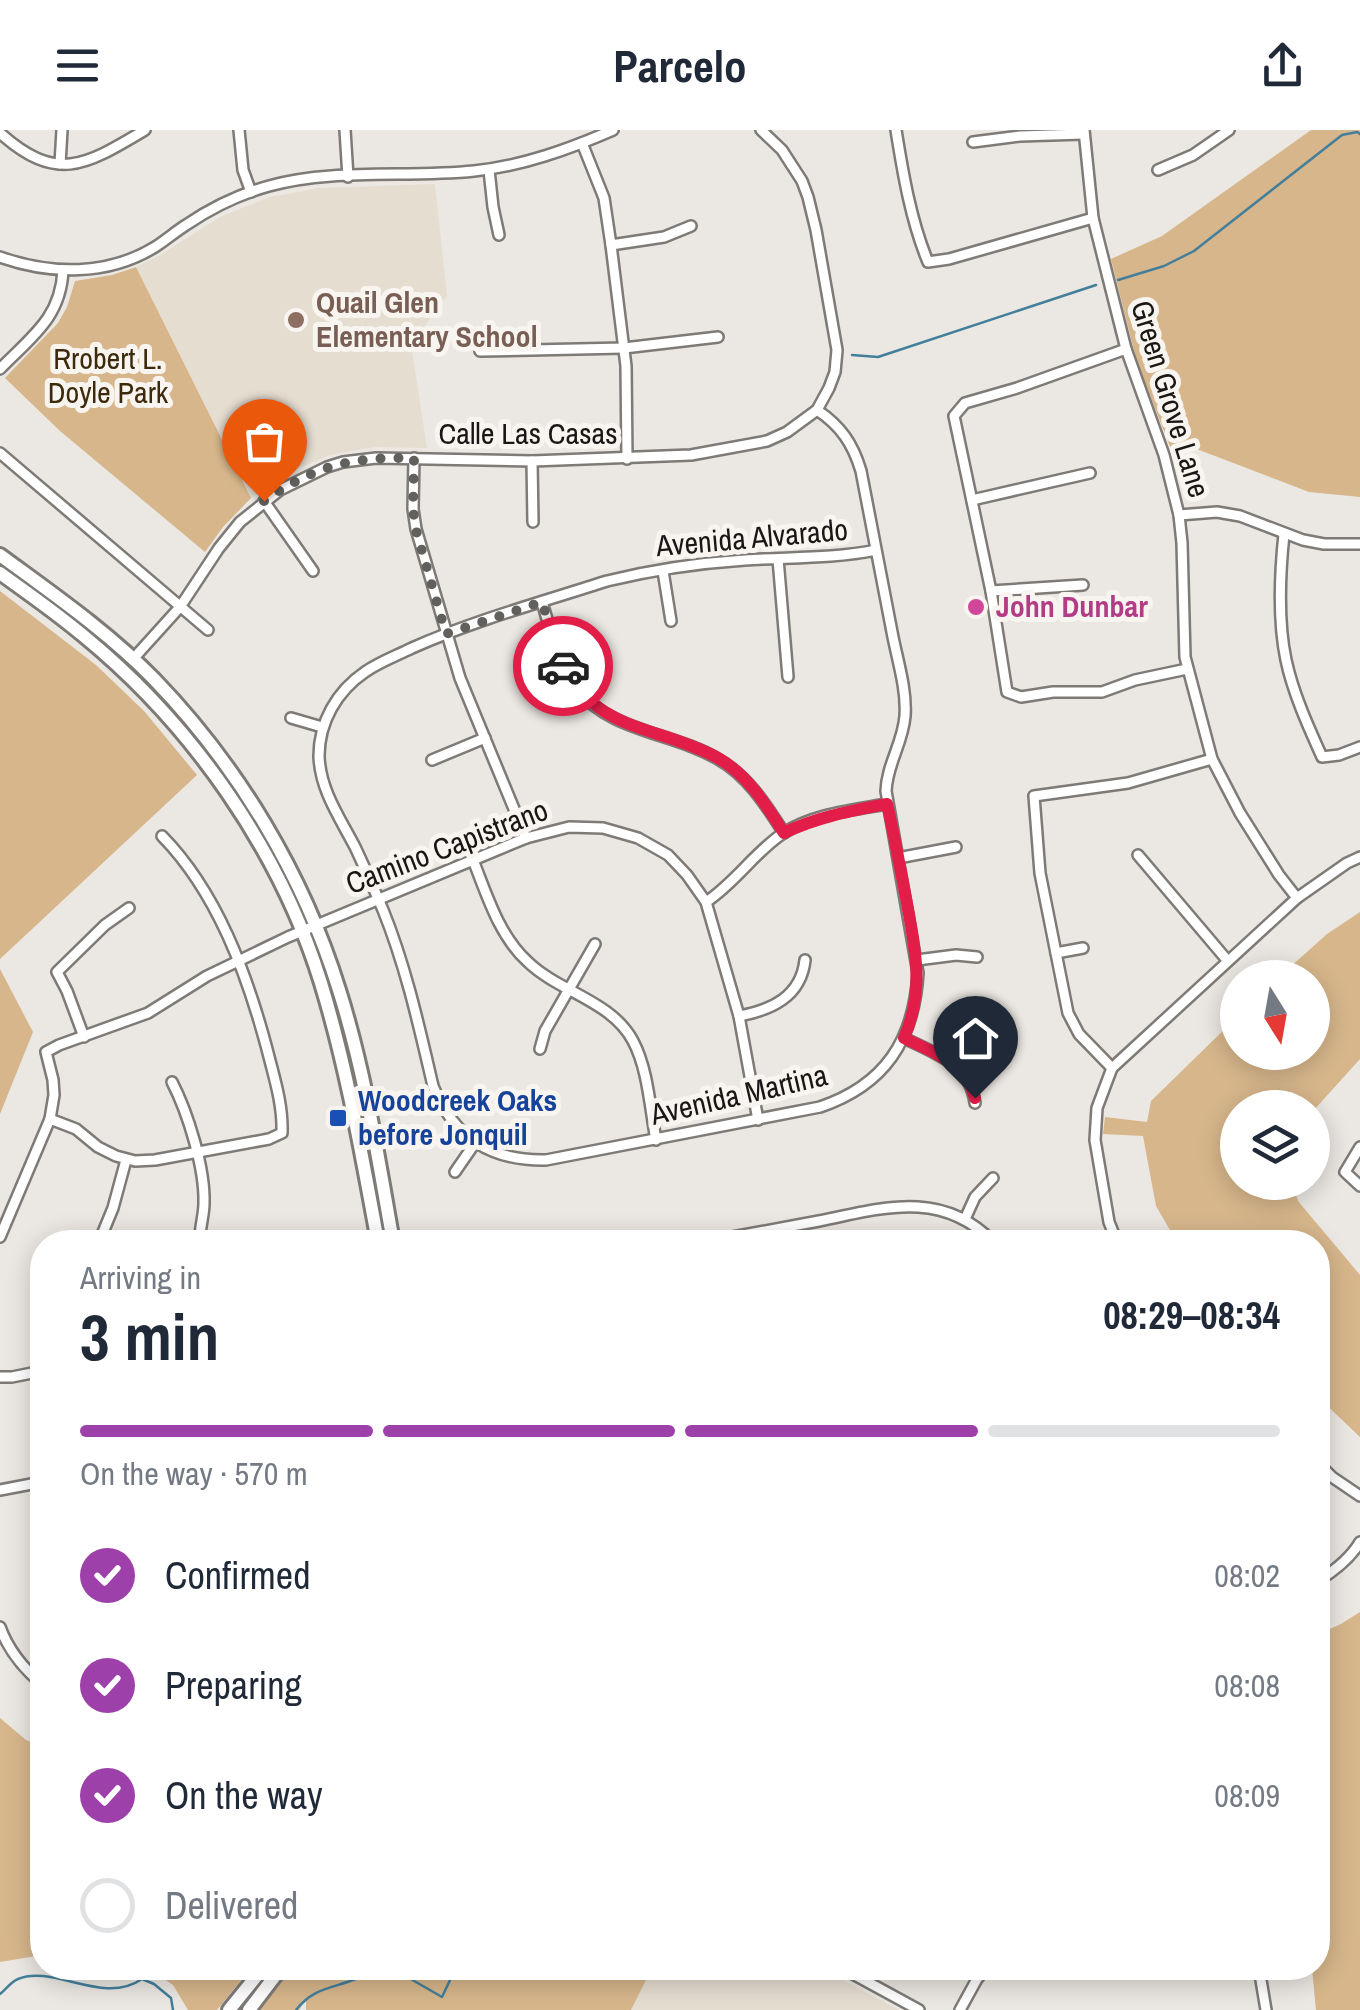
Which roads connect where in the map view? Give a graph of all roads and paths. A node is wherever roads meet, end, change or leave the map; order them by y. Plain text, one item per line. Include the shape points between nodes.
1 (62, 130) edge
2 (145, 130) edge
3 (238, 130) edge
4 (346, 130) edge
5 (613, 130) edge
6 (761, 130) edge
7 (896, 130) edge
8 (1204, 130) edge
9 (1229, 130) edge
10 (0, 132) edge
11 (1084, 132) edge
12 (973, 142) dead end
13 (1212, 142) junction
14 (582, 144) junction
15 (60, 164) junction
16 (489, 170) junction
17 (1158, 170) dead end
18 (348, 177) junction
19 (251, 192) junction
20 (1093, 218) junction
21 (691, 226) dead end
22 (499, 235) dead end
23 (611, 245) junction
24 (0, 257) edge
25 (62, 270) junction
26 (718, 337) dead end
27 (624, 348) junction
28 (1126, 349) junction
29 (480, 351) dead end
30 (0, 369) edge
31 (817, 410) junction
32 (0, 454) edge
33 (414, 458) junction
34 (628, 459) junction
35 (532, 461) junction
36 (1090, 473) dead end
37 (972, 500) junction
38 (264, 501) junction
39 (1179, 515) junction
40 (533, 522) dead end
41 (1284, 534) junction
42 (1360, 544) edge
43 (876, 550) junction
44 (0, 555) edge
45 (778, 559) junction
46 (313, 571) dead end
47 (663, 571) junction
48 (0, 573) edge
49 (1083, 585) dead end
50 (991, 591) junction
51 (542, 602) junction
52 (180, 607) junction
53 (671, 621) dead end
54 (208, 630) dead end
55 (446, 634) junction
56 (133, 659) junction
57 (1187, 669) junction
58 (122, 670) junction
59 (788, 677) dead end
60 (292, 718) dead end
61 (322, 728) junction
62 (484, 738) junction
63 (1360, 747) edge
64 (1212, 759) junction
65 (432, 760) dead end
66 (887, 804) junction
67 (784, 833) junction
68 (162, 836) dead end
69 (526, 838) junction
70 (956, 847) dead end
71 (1138, 855) dead end
72 (1360, 857) edge
73 (898, 858) junction
74 (473, 860) junction
75 (1297, 898) junction
76 (378, 899) junction
77 (706, 902) junction
78 (129, 908) dead end
79 (316, 925) junction
80 (301, 932) junction
81 (595, 944) dead end
82 (1083, 948) dead end
83 (1056, 953) junction
84 (977, 957) dead end
85 (238, 960) junction
86 (805, 960) dead end
87 (917, 960) junction
88 (1227, 960) joint
89 (1220, 967) edge
90 (567, 991) junction
91 (739, 1016) junction
92 (84, 1037) junction
93 (904, 1038) junction
94 (540, 1049) dead end
95 (1112, 1068) junction
96 (172, 1082) dead end
97 (976, 1103) dead end
98 (50, 1119) junction
99 (758, 1120) junction
100 (656, 1140) junction
101 (475, 1143) junction
102 (1360, 1147) edge
103 (196, 1152) junction
104 (126, 1160) junction
105 (455, 1172) dead end
106 (993, 1178) dead end
107 (1360, 1186) edge
108 (964, 1219) junction
109 (104, 1230) edge
110 (201, 1230) edge
111 (376, 1230) edge
112 (392, 1230) edge
113 (773, 1230) edge
114 (978, 1230) edge
115 (1112, 1230) edge
116 (0, 1237) edge
117 (30, 1374) edge
118 (0, 1377) edge
119 (1330, 1472) edge
120 (30, 1484) edge
121 (0, 1490) edge
122 (1360, 1496) edge
123 (1360, 1542) edge
124 (1330, 1572) edge
125 (0, 1626) edge
126 (30, 1671) edge
127 (254, 1980) edge
128 (272, 1980) edge
129 (864, 1980) edge
130 (976, 1980) edge
131 (1261, 1980) edge
132 (229, 2010) edge
133 (249, 2010) edge
134 (919, 2010) edge
135 (960, 2010) edge
136 (1266, 2010) edge

1 - 15 street
2 - 15 street via 86,162
3 - 19 street
4 - 18 street
5 - 14 street
6 - 31 street via 802,181 823,266 837,350
7 - 20 street via 928,262
8 - 13 street
9 - 13 street
10 - 15 street via 26,154
11 - 12 street
11 - 20 street, Green Grove Lane
13 - 17 street
14 - 16 street
14 - 23 street via 604,198
16 - 18 street
16 - 22 street
18 - 19 street
19 - 25 street via 137,256
20 - 28 street, Green Grove Lane
21 - 23 street via 664,238
23 - 27 street
24 - 25 street
25 - 30 street via 54,310
26 - 27 street
27 - 29 street
27 - 34 street
28 - 37 street via 965,403 954,416
28 - 39 street, Green Grove Lane
31 - 34 street, Calle Las Casas via 756,444
31 - 43 street, Avenida Martina via 853,447
32 - 52 street
33 - 35 street, Calle Las Casas
33 - 38 street, Calle Las Casas via 343,462
33 - 55 street via 416,530
34 - 35 street, Calle Las Casas
35 - 40 street
36 - 37 street
37 - 50 street
38 - 46 street
38 - 52 street, Calle Las Casas via 228,536
39 - 41 street via 1229,514
39 - 57 street, Green Grove Lane
41 - 42 street
41 - 63 street via 1283,646 1297,696 1322,757
43 - 45 street, Avenida Alvarado
43 - 66 street, Avenida Martina via 905,707
44 - 56 main road
45 - 47 street, Avenida Alvarado
45 - 59 street
47 - 51 street, Avenida Alvarado
47 - 53 street
48 - 58 main road
49 - 50 street
50 - 57 street via 1008,692 1021,698 1102,692
51 - 55 street, Avenida Alvarado
51 - 67 street via 563,668 587,700 616,719 719,759 753,788
52 - 54 street
52 - 56 street, Calle Las Casas
55 - 61 street, Avenida Alvarado via 355,679
55 - 62 street
56 - 58 main road
56 - 79 main road via 222,760 290,868
57 - 64 street, Green Grove Lane
58 - 80 main road via 212,770 255,835
60 - 61 street
61 - 76 street via 326,790
62 - 65 street
62 - 69 street
64 - 75 street, Green Grove Lane
64 - 83 street via 1128,784 1034,796
66 - 67 street via 831,814
66 - 73 street, Avenida Martina
67 - 77 street
68 - 85 street via 199,883
69 - 74 street, Camino Capistrano
69 - 77 street, Camino Capistrano via 569,827 622,832 668,856
70 - 73 street
71 - 88 street
72 - 75 street
73 - 87 street, Avenida Martina
74 - 76 street, Camino Capistrano
74 - 90 street via 511,944
75 - 88 street
76 - 79 street, Camino Capistrano
76 - 101 street, Avenida Martina via 408,982 433,1086 453,1122
77 - 91 street, Camino Capistrano
78 - 92 street via 58,972
79 - 80 street, Camino Capistrano
79 - 112 main road via 362,1078
80 - 85 street, Camino Capistrano
80 - 111 main road via 340,1051
81 - 90 street
82 - 83 street
83 - 95 street via 1068,1013
84 - 87 street
85 - 92 street, Camino Capistrano via 148,1013
85 - 103 street via 268,1055 282,1133
86 - 91 street via 790,995
87 - 93 street, Avenida Martina via 915,1004
89 - 95 street
90 - 94 street
90 - 100 street via 610,1014 632,1040
91 - 99 street, Camino Capistrano
92 - 98 street, Camino Capistrano via 46,1052 54,1095
93 - 97 street via 959,1068
93 - 99 street, Avenida Martina via 879,1072 851,1094
95 - 115 street via 1097,1108 1095,1140
96 - 103 street
98 - 104 street
98 - 116 street
99 - 100 street, Avenida Martina
100 - 101 street, Avenida Martina via 546,1160 503,1156
101 - 105 street
102 - 107 street via 1345,1172
103 - 104 street
103 - 110 street
104 - 109 street
106 - 108 street
108 - 113 street via 900,1206
108 - 114 street
117 - 118 street
119 - 122 street
120 - 121 street
123 - 124 street
125 - 126 street
127 - 132 main road
128 - 133 main road
129 - 134 street
130 - 135 street
131 - 136 street

